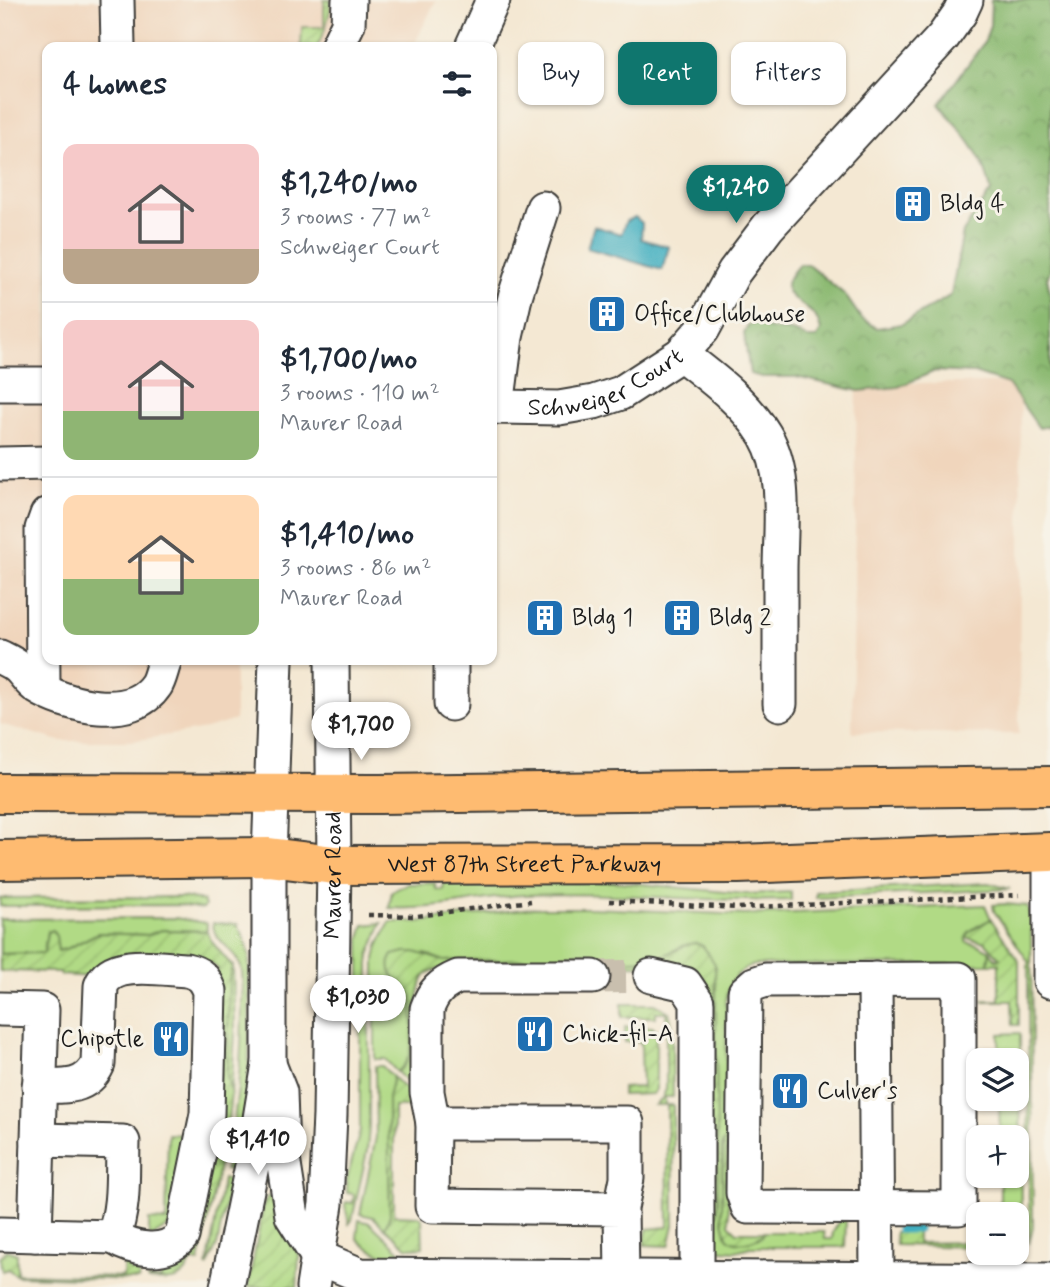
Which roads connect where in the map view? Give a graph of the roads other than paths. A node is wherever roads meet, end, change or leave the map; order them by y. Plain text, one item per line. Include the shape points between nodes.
1 (117, 0) edge
2 (349, 0) edge
3 (493, 0) edge
4 (965, 0) edge
5 (118, 42) edge
6 (339, 42) edge
7 (474, 42) edge
8 (543, 208) dead end
9 (681, 354) junction
10 (0, 384) edge
11 (42, 384) edge
12 (497, 394) edge
13 (497, 407) edge
14 (42, 463) edge
15 (0, 464) edge
16 (0, 657) edge
17 (43, 665) edge
18 (276, 665) edge
19 (332, 665) edge
20 (451, 665) edge
21 (157, 668) edge
22 (43, 690) junction
23 (451, 704) dead end
24 (780, 704) dead end
25 (1050, 786) edge
26 (272, 792) junction
27 (333, 792) junction
28 (0, 793) edge
29 (1050, 855) edge
30 (269, 857) junction
31 (0, 860) edge
32 (334, 865) junction
33 (875, 979) junction
34 (1050, 981) edge
35 (651, 984) tunnel mouth
36 (593, 985) tunnel mouth
37 (0, 1009) edge
38 (269, 1064) junction
39 (39, 1086) junction
40 (433, 1122) junction
41 (38, 1140) junction
42 (621, 1208) junction
43 (876, 1208) junction
44 (0, 1234) edge
45 (35, 1235) junction
46 (113, 1237) junction
47 (316, 1272) edge
48 (622, 1278) junction
49 (688, 1278) junction
50 (877, 1279) junction
51 (1050, 1280) edge
52 (768, 1282) edge
53 (227, 1287) edge

1 - 5 street
2 - 6 street via 348,23
3 - 7 street
4 - 9 street, Schweiger Court via 943,37 763,234 734,272 703,329
8 - 12 street via 516,293
9 - 13 street, Schweiger Court via 621,393 594,402 559,408
9 - 24 street via 735,398 754,419 775,457 780,502
10 - 11 street
14 - 15 street
16 - 22 street
17 - 22 street
18 - 26 street
19 - 27 street, Maurer Road
20 - 23 street
21 - 22 street via 142,699 120,707 96,708
25 - 27 main road
26 - 27 main road
26 - 28 main road
26 - 30 street
27 - 32 street, Maurer Road
29 - 32 main road, West 87th Street Parkway via 738,864
29 - 34 street
30 - 31 main road, West 87th Street Parkway
30 - 32 main road, West 87th Street Parkway
30 - 38 street
32 - 47 street, Maurer Road via 330,1115 326,1204
33 - 43 street
33 - 43 street via 959,979 959,1208
33 - 43 street via 766,980 745,992 743,1193 748,1207 755,1208
35 - 49 street via 672,1000 681,1019
36 - 40 street via 458,977 443,983 427,1009 427,1091
37 - 39 street via 42,1010
38 - 47 street via 280,1093 282,1152 292,1216
38 - 53 street
39 - 41 street
39 - 46 street via 81,1083 94,1073 101,986 112,972 122,968 186,970 206,982 207,1114 182,1236 167,1248 122,1244
40 - 42 street via 432,1206
40 - 42 street via 626,1122 627,1178
41 - 45 street
41 - 46 street via 122,1142 122,1203
42 - 48 street
43 - 50 street
44 - 45 street
45 - 46 street
47 - 48 street
48 - 49 street
49 - 52 street
50 - 51 street
50 - 52 street

